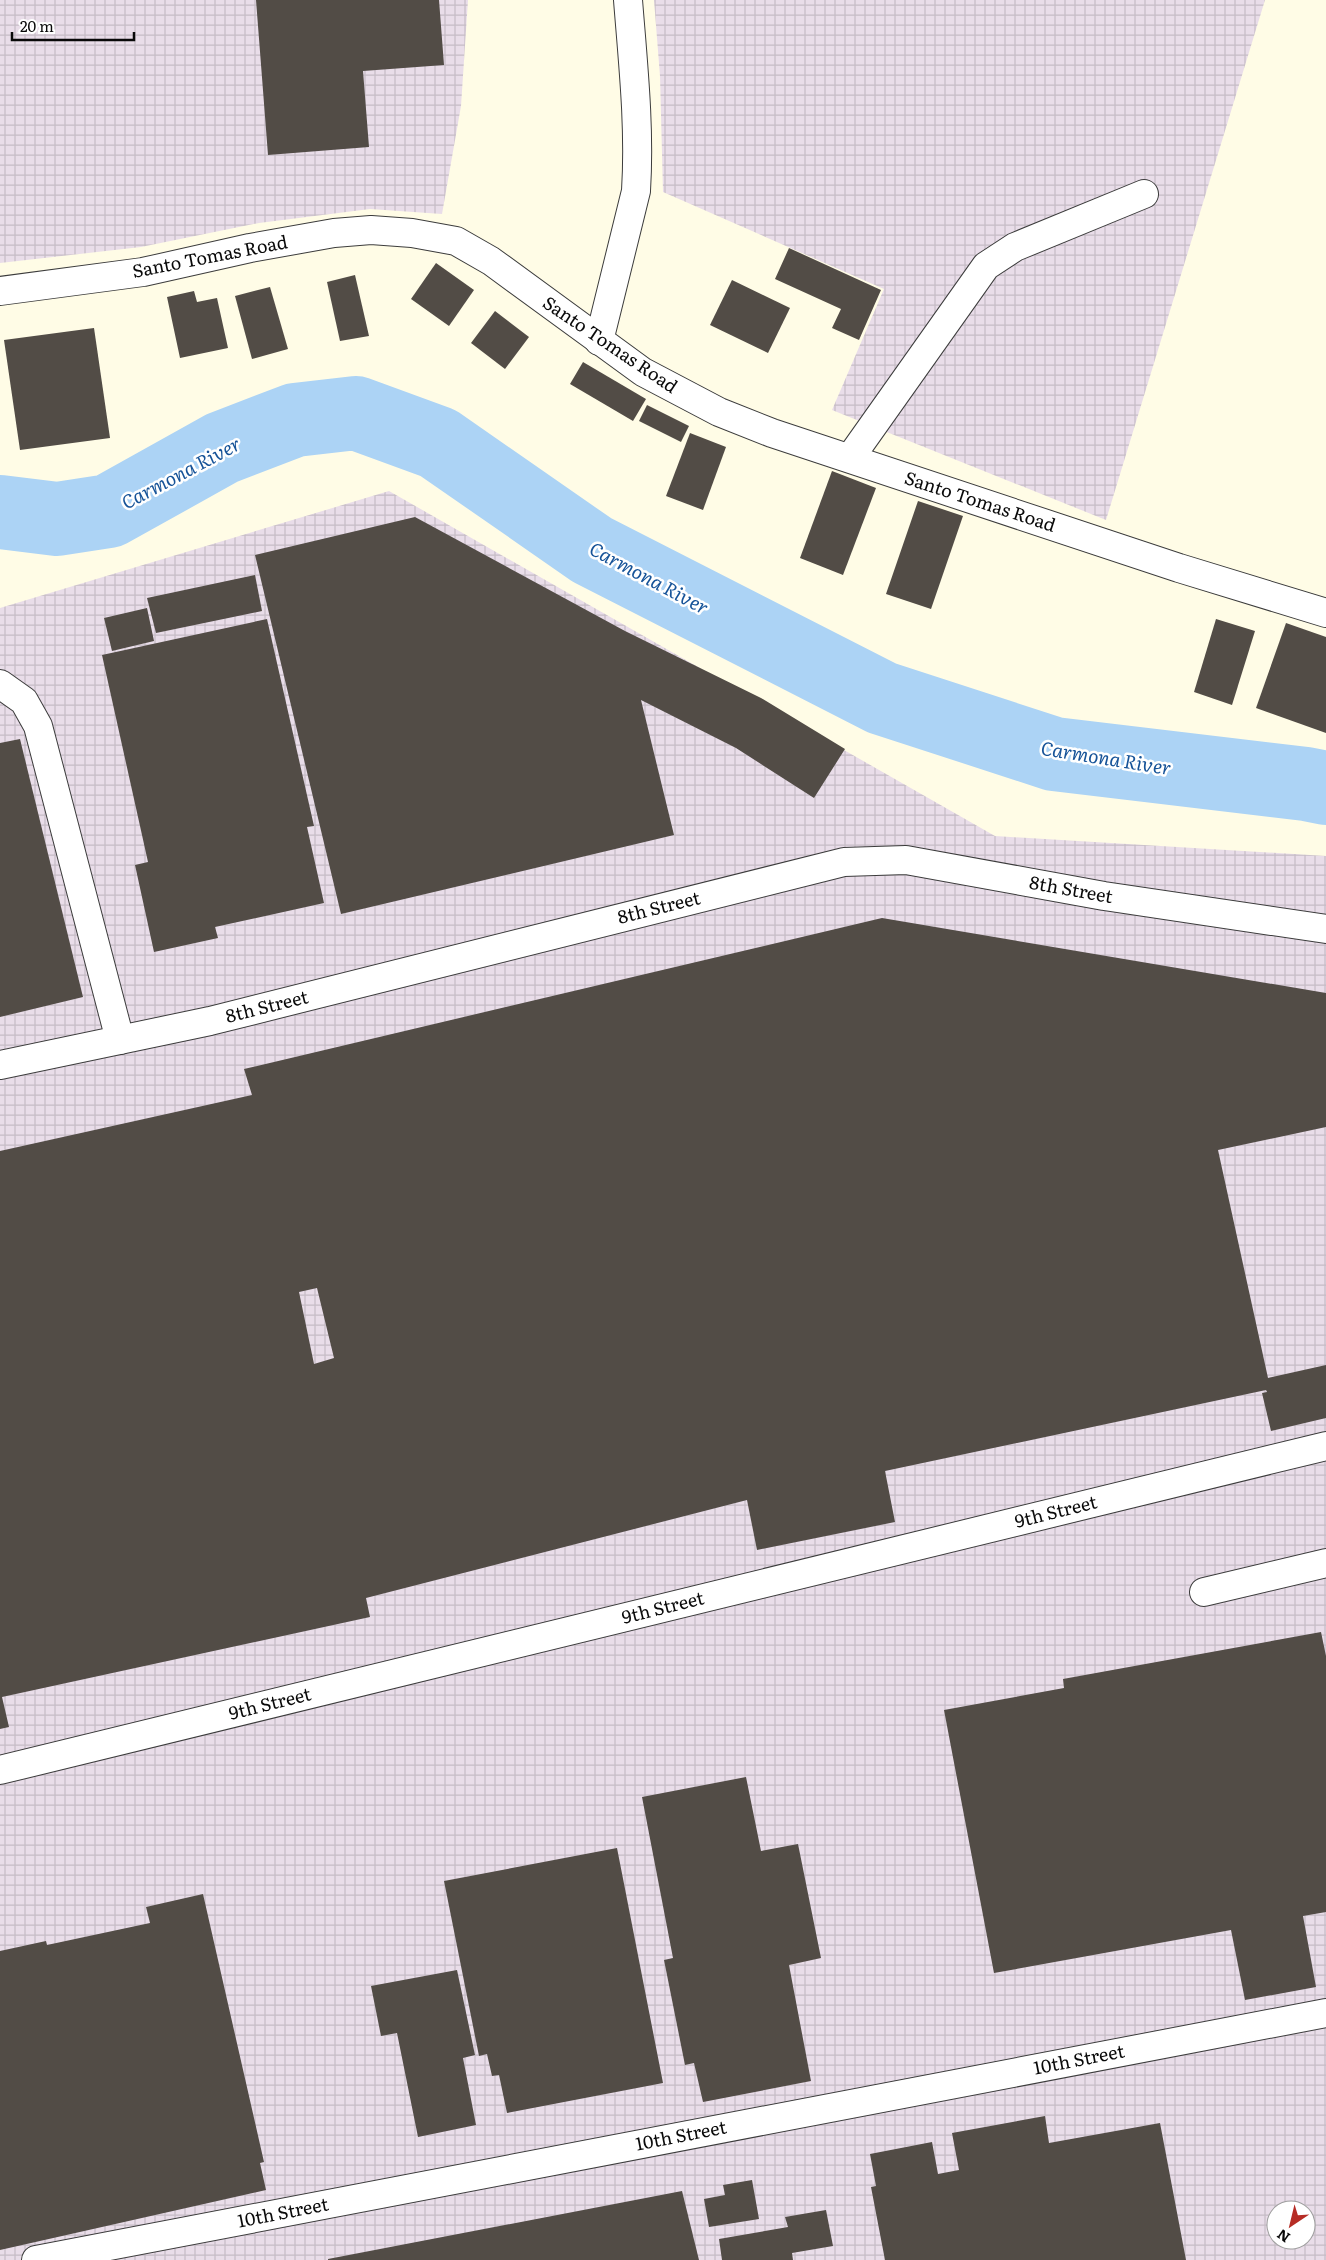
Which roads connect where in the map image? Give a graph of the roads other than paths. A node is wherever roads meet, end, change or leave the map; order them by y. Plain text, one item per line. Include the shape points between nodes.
1 (628, 0) edge
2 (1144, 194) dead end
3 (0, 291) edge
4 (599, 341) junction
5 (850, 458) junction
6 (1326, 612) edge
7 (0, 684) edge
8 (1326, 929) edge
9 (120, 1040) junction
10 (0, 1065) edge
11 (1326, 1446) edge
12 (1326, 1563) edge
13 (1204, 1592) dead end
14 (0, 1770) edge
15 (1326, 2013) edge
16 (36, 2260) edge

1 - 4 street via 635,78 636,191
2 - 5 street via 1015,247 986,266
3 - 4 street, Santo Tomas Road via 143,272 334,233 371,230 412,233 456,241 491,261
4 - 5 street, Santo Tomas Road via 643,372 719,412
5 - 6 street, Santo Tomas Road via 1179,568
7 - 9 street via 24,701 38,726
8 - 9 street, 8th Street via 1104,896 906,860 844,862 210,1021
9 - 10 street, 8th Street
11 - 14 street, 9th Street
12 - 13 street
15 - 16 street, 10th Street

